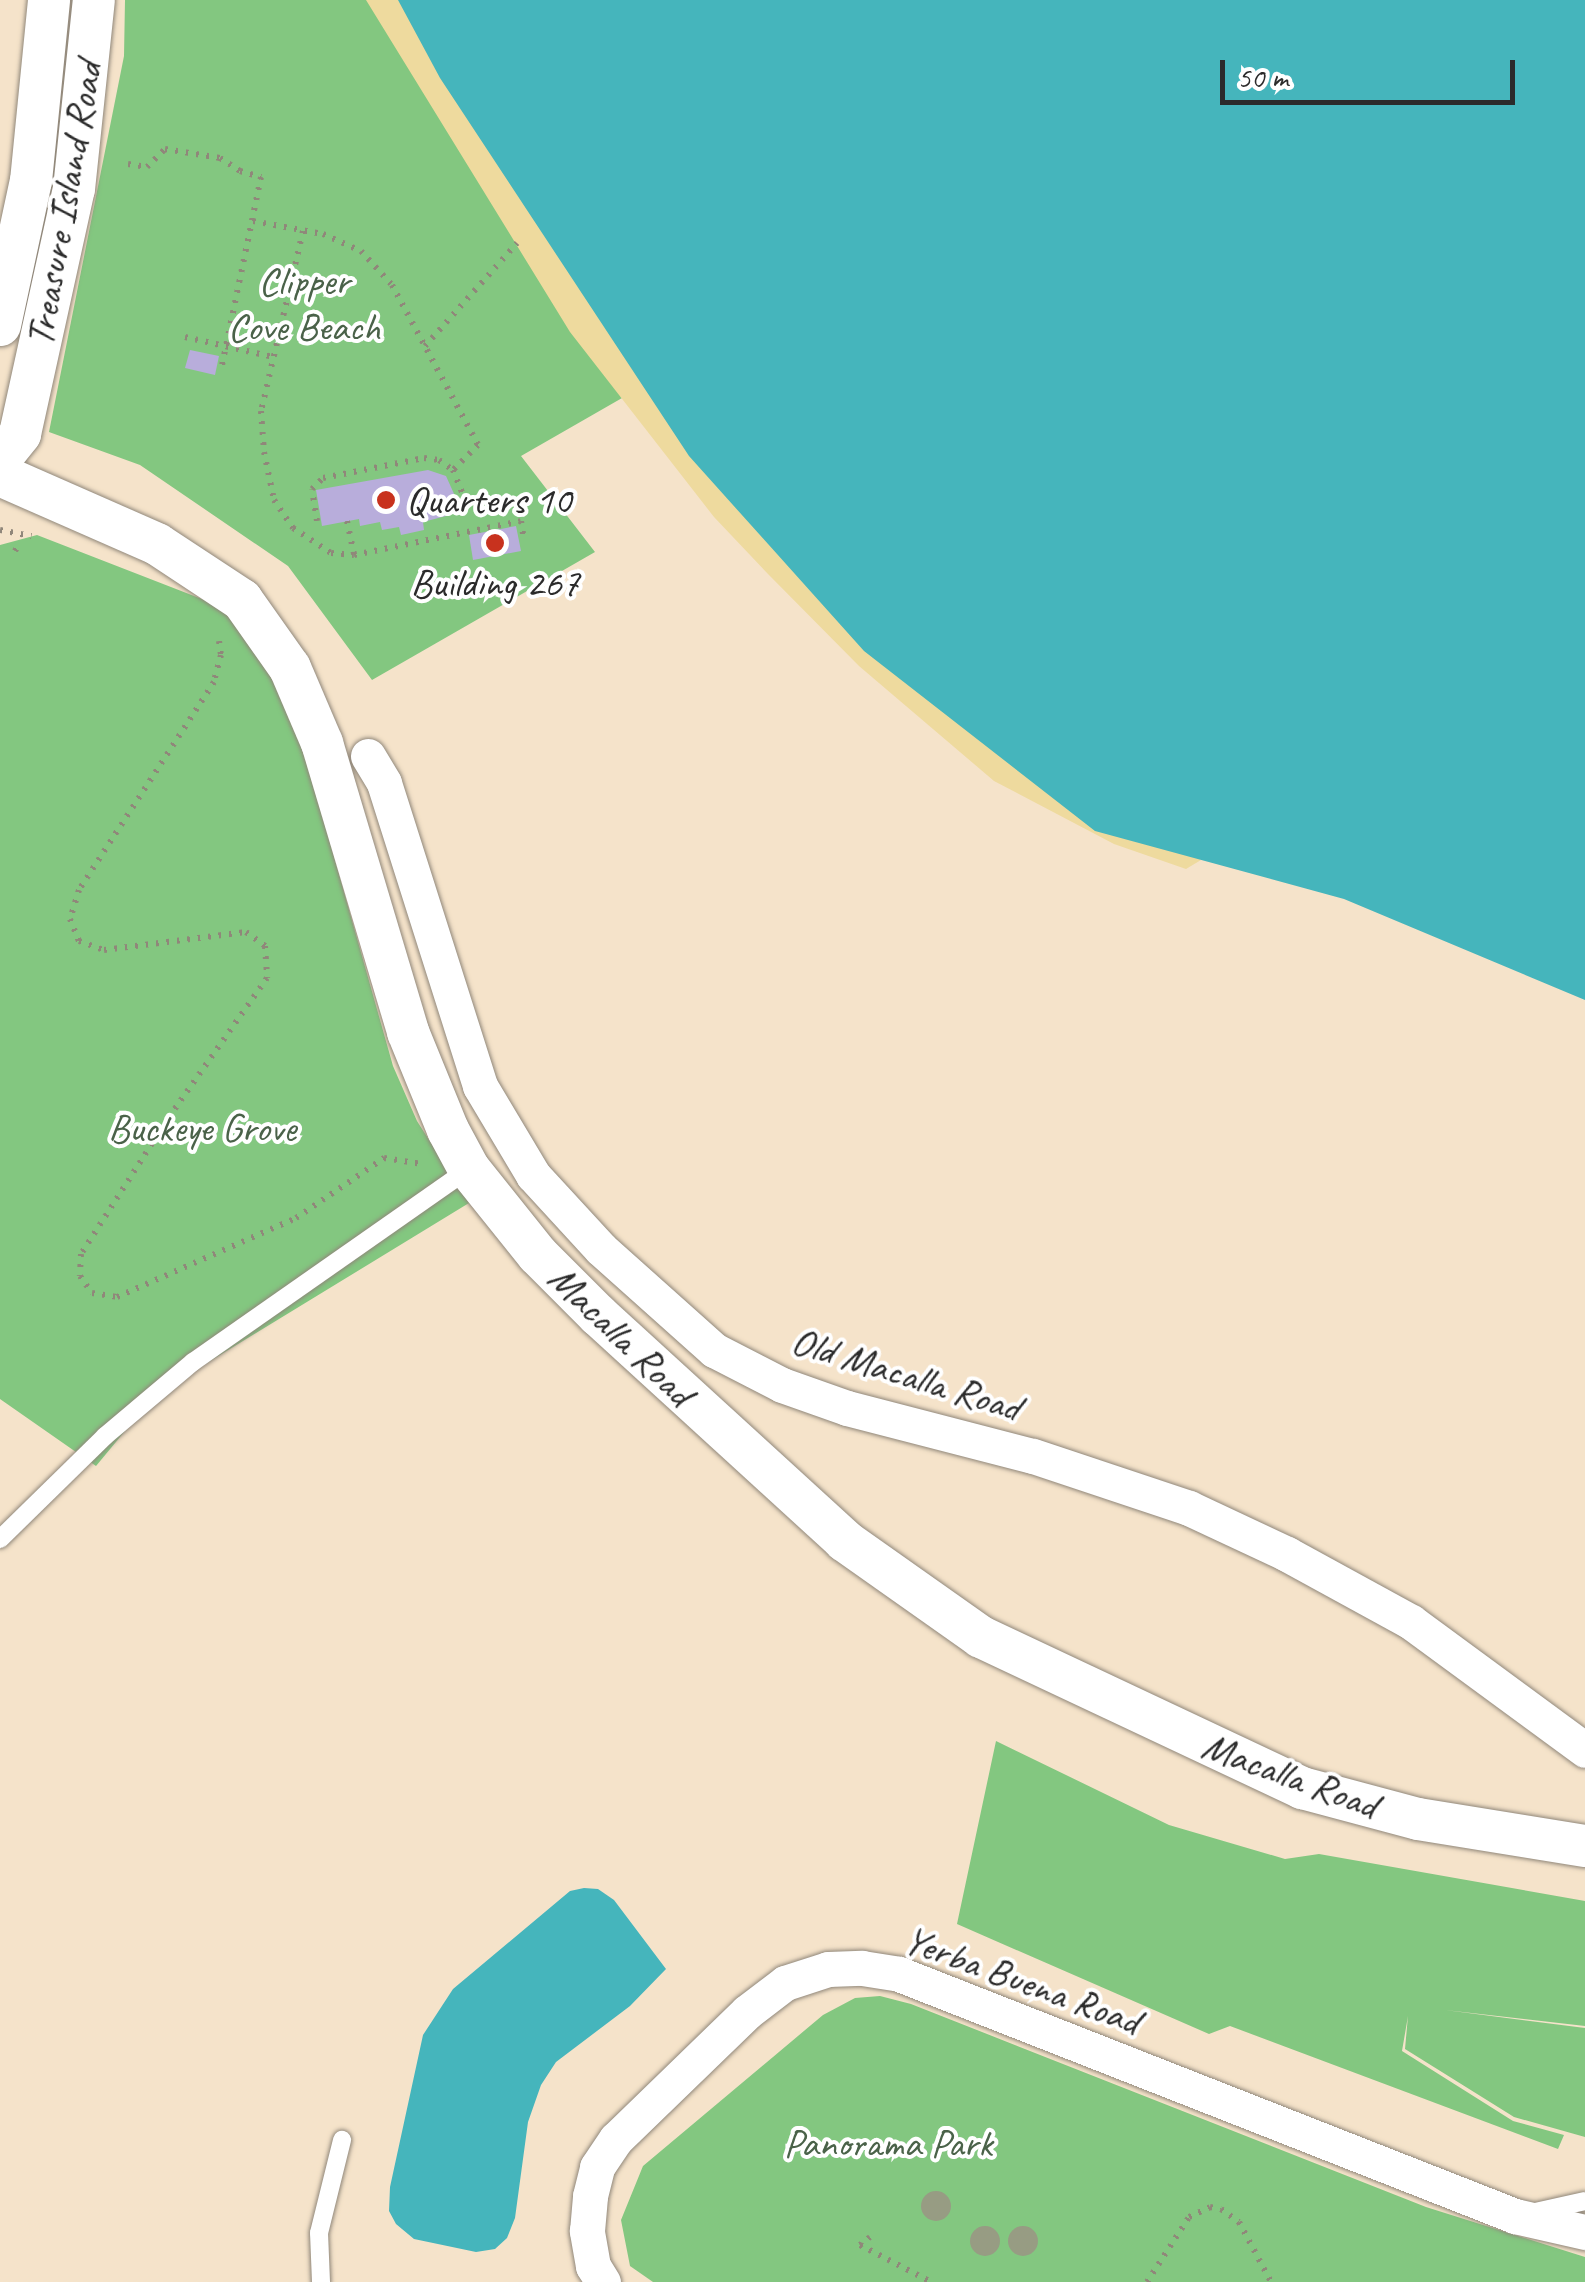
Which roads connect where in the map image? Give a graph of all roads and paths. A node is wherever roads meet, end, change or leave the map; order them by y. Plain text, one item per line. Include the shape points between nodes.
1 (49, 0) edge
2 (94, 0) edge
3 (128, 164) dead end
4 (253, 220) junction
5 (302, 231) junction
6 (516, 243) dead end
7 (0, 325) edge
8 (185, 337) dead end
9 (226, 346) junction
10 (425, 346) junction
11 (274, 357) junction
12 (222, 366) dead end
13 (0, 459) edge
14 (453, 470) junction
15 (0, 475) edge
16 (462, 492) dead end
17 (317, 520) dead end
18 (347, 521) dead end
19 (0, 530) edge
20 (22, 534) dead end
21 (524, 540) dead end
22 (354, 555) junction
23 (368, 756) dead end
24 (469, 1169) junction
25 (0, 1539) edge
26 (1585, 1750) edge
27 (1585, 1846) edge
28 (342, 2140) dead end
29 (1585, 2201) edge
30 (1515, 2216) junction
31 (1585, 2232) edge
32 (870, 2237) dead end
33 (321, 2282) edge
34 (603, 2282) edge
35 (931, 2282) edge
36 (1147, 2282) edge
37 (1271, 2282) edge

1 - 7 street, Treasure Island Road via 31,181
2 - 13 street, Treasure Island Road via 74,189 20,434
3 - 4 path via 147,167 165,148 220,158 261,177
4 - 5 path
4 - 9 path
5 - 10 path via 361,252 392,286
5 - 11 path
6 - 10 path
8 - 9 path
9 - 11 path
9 - 12 path
10 - 14 path via 478,445
11 - 22 path via 262,411 274,500 314,544
14 - 16 path
14 - 17 path via 424,458 323,478 312,489
15 - 24 street, Macalla Road via 188,560 242,600 270,636 322,743 408,1032
18 - 22 path
19 - 20 path
21 - 22 path via 521,520
23 - 26 street, Old Macalla Road via 393,810 480,1086 533,1175 601,1249 714,1350 846,1408 1033,1456 1188,1508 1411,1622
24 - 25 lane via 194,1362 105,1436
24 - 27 street, Macalla Road via 538,1255 686,1398 845,1541 981,1637 1302,1788 1418,1820
28 - 33 lane via 319,2233
29 - 30 lane
30 - 31 street, Yerba Buena Road
30 - 34 street, Yerba Buena Road via 898,1974 828,1970 785,1983 747,2012 616,2139 597,2166 590,2196 587,2231
32 - 35 path via 860,2244
36 - 37 path via 1189,2217 1210,2207 1239,2222

